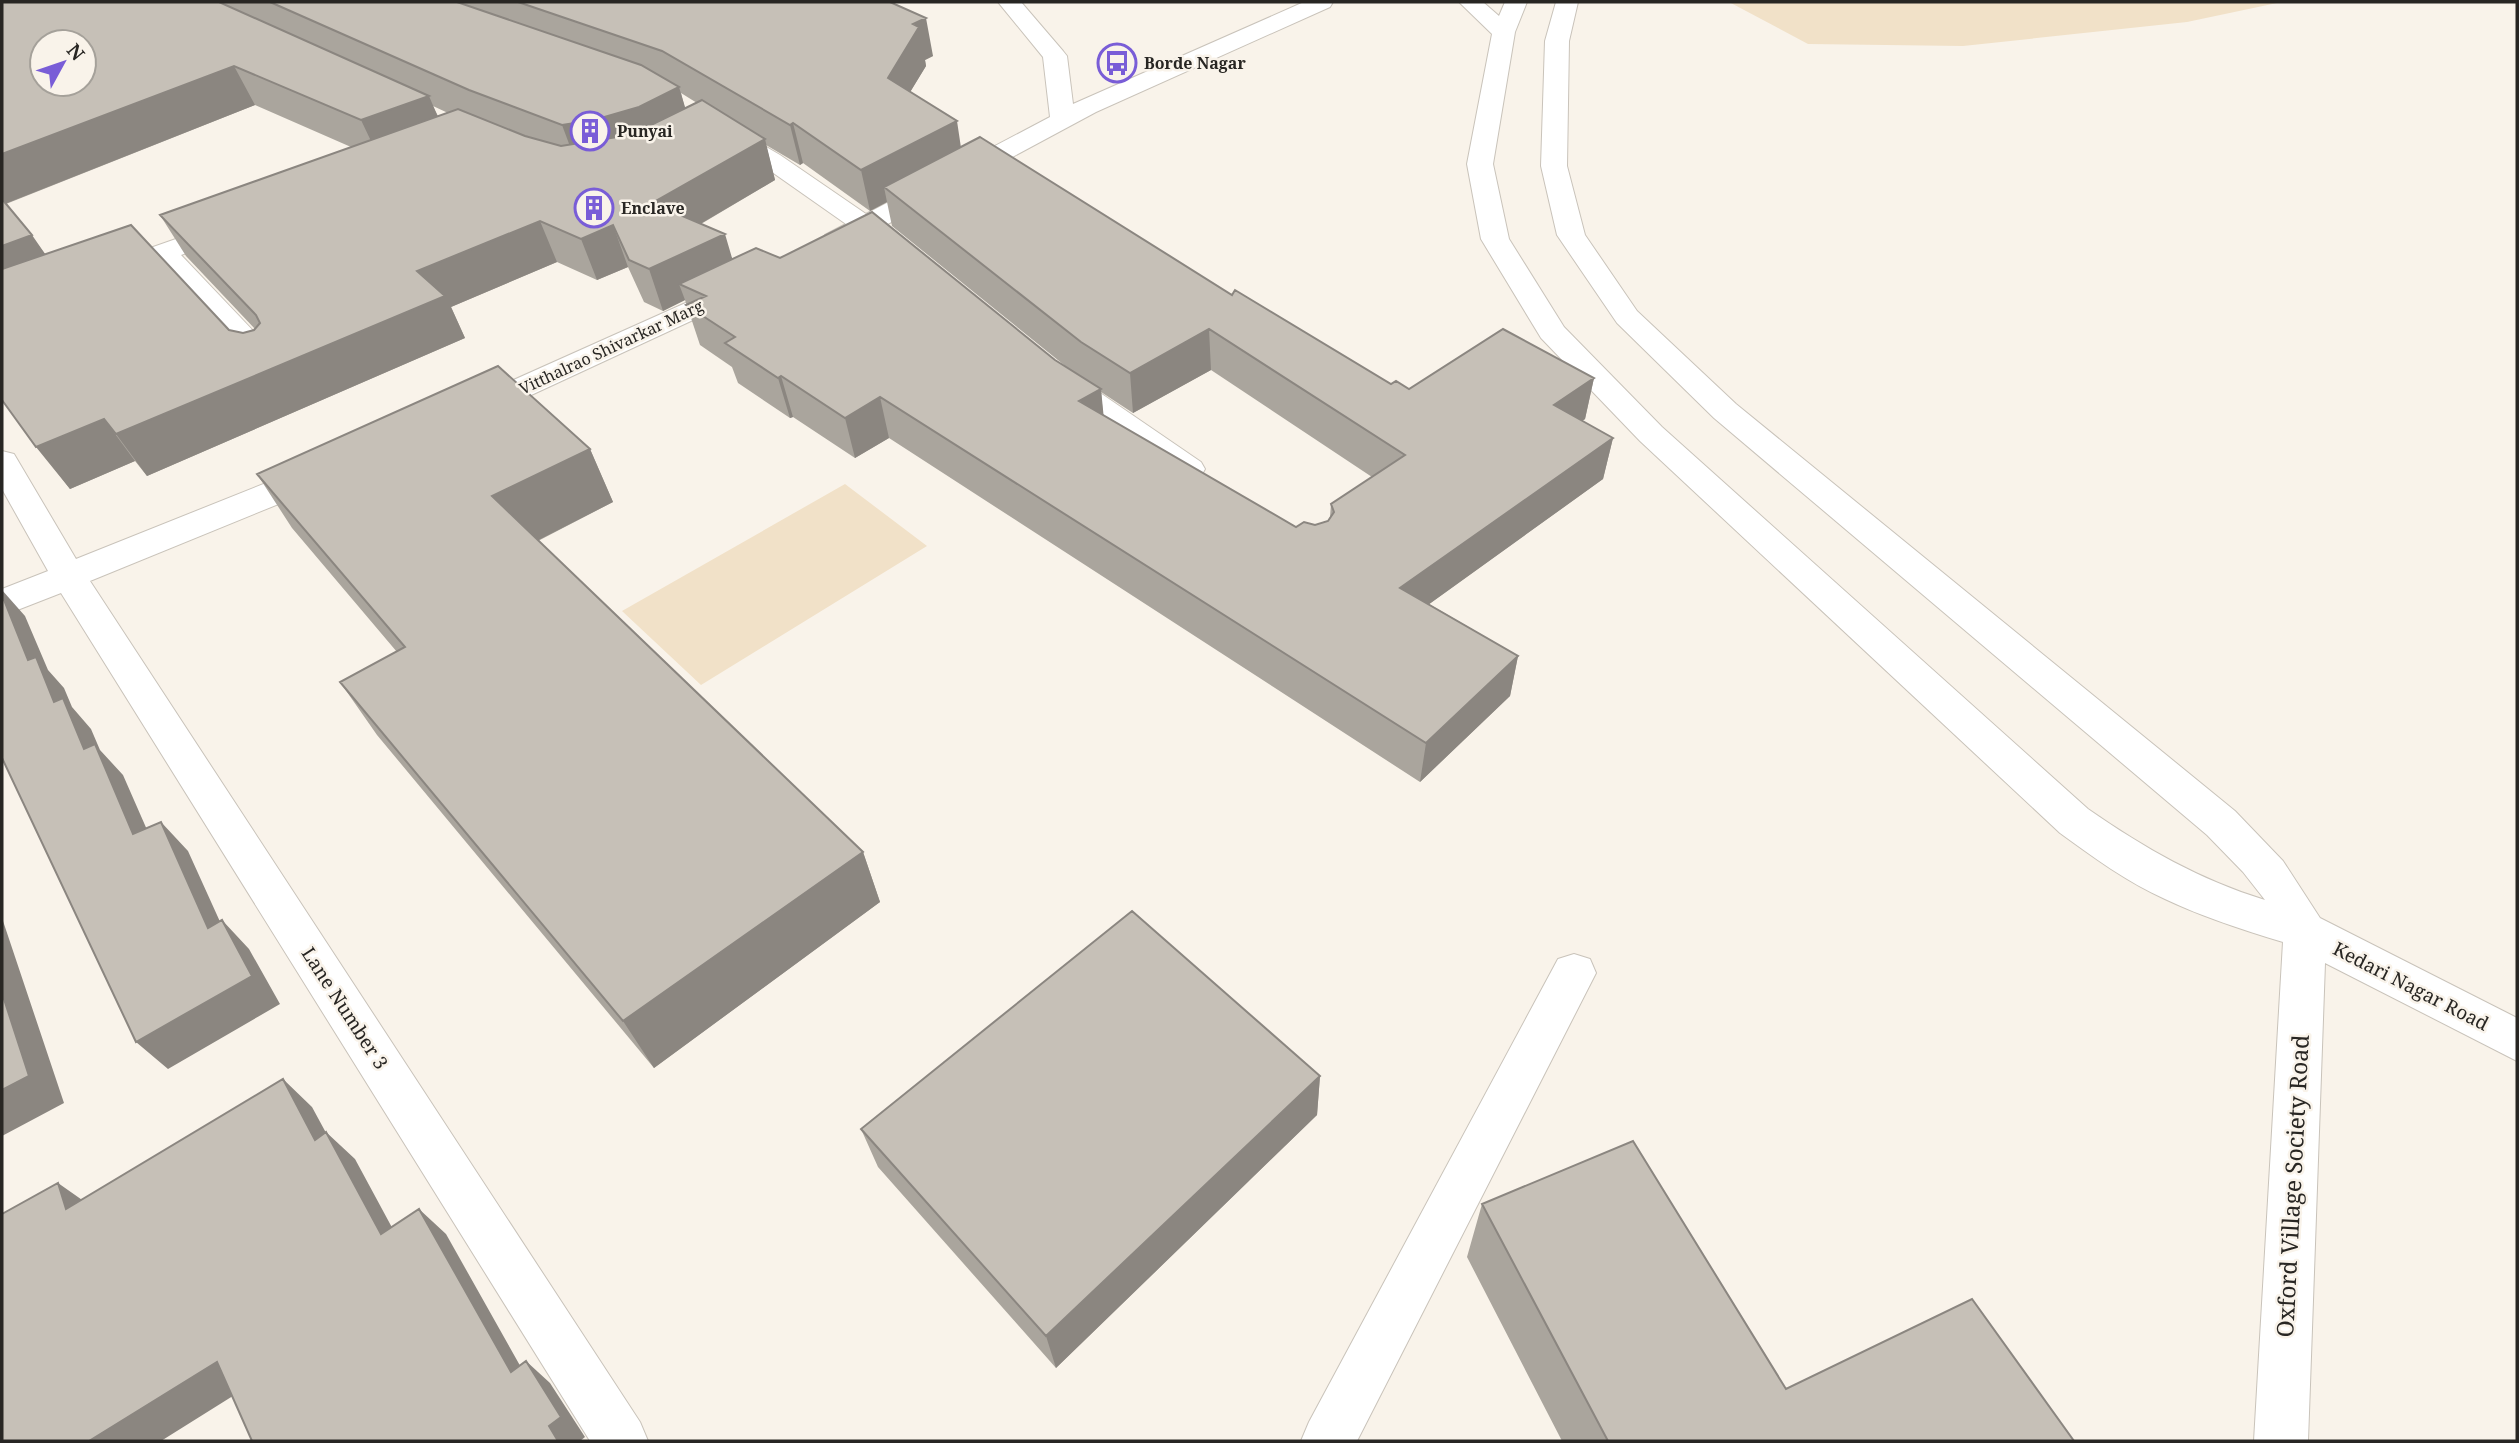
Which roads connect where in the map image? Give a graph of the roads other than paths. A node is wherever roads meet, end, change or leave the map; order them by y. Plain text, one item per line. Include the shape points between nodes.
1 (1009, 2) edge
2 (1320, 2) edge
3 (1471, 2) edge
4 (1567, 2) edge
5 (1510, 17) edge
6 (1063, 120) junction
7 (708, 127) edge
8 (251, 220) edge
9 (869, 225) junction
10 (163, 252) junction
11 (808, 254) edge
12 (912, 260) edge
13 (760, 278) edge
14 (88, 279) edge
15 (268, 364) edge
16 (1041, 365) edge
17 (444, 423) edge
18 (2, 461) edge
19 (344, 464) edge
20 (1210, 483) edge
21 (68, 575) junction
22 (2, 603) edge
23 (2305, 930) junction
24 (1574, 973) dead end
25 (2517, 1041) edge
26 (621, 1441) edge
27 (1328, 1441) edge
28 (2281, 1441) edge

1 - 6 street via 1055,56
2 - 6 street
3 - 5 street
4 - 23 street via 1557,41 1554,166 1571,235 1627,317 1725,411 2221,823 2267,868
5 - 23 street, Kedari Nagar Road via 1480,164 1495,240 1552,332 1651,434 2074,821 2178,886 2225,906
6 - 9 street
7 - 9 street via 771,160
8 - 10 street
9 - 11 street
9 - 12 street
10 - 14 street
10 - 15 street
13 - 17 street, Vitthalrao Shivarkar Marg
16 - 20 street
18 - 21 street, Lane Number 3
19 - 21 street
21 - 22 street
21 - 26 street, Lane Number 3
23 - 25 street, Kedari Nagar Road
23 - 28 street, Oxford Village Society Road
24 - 27 street

